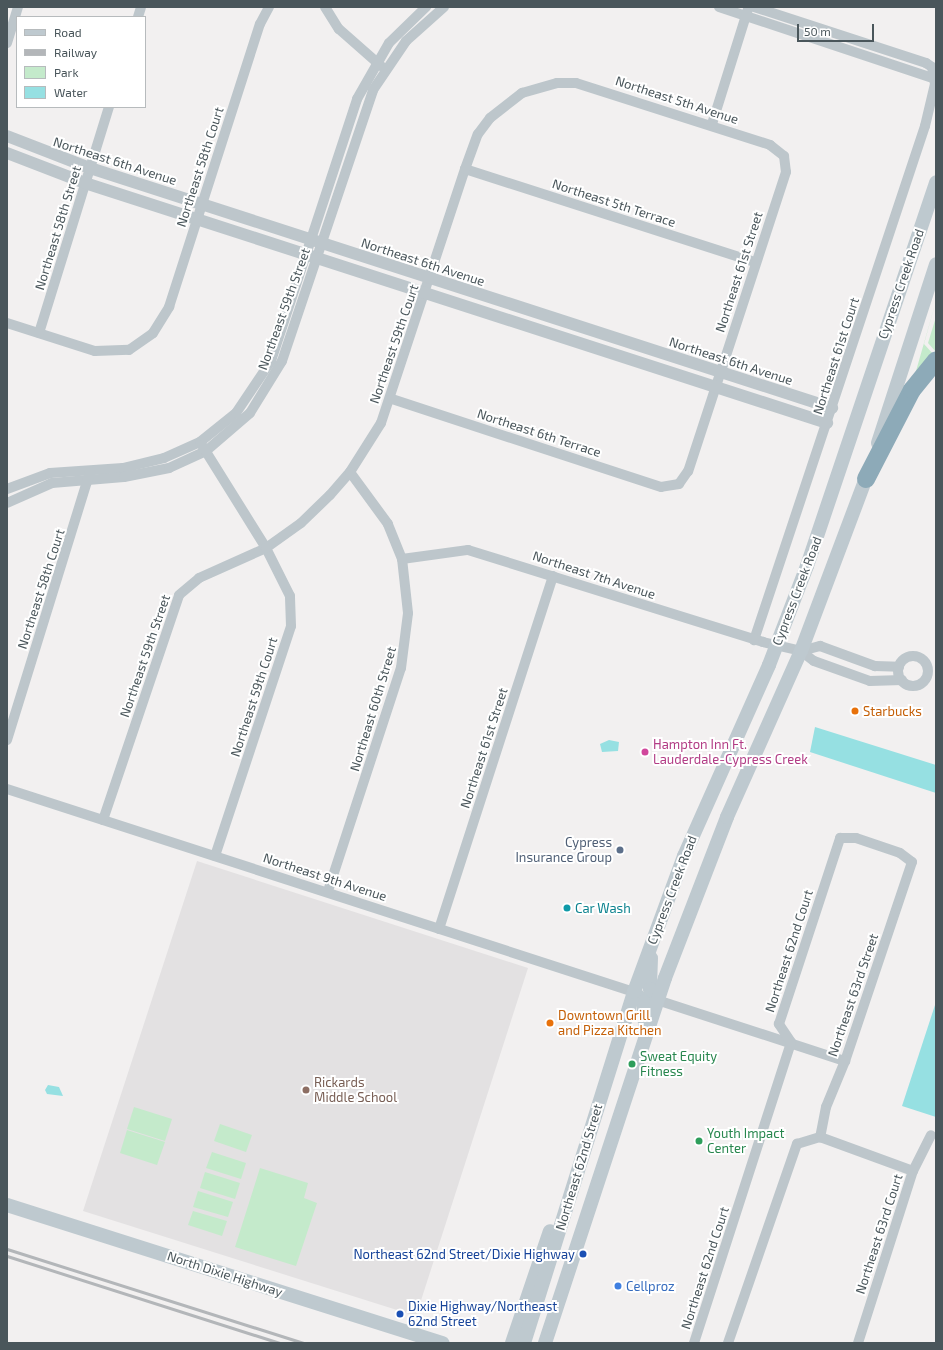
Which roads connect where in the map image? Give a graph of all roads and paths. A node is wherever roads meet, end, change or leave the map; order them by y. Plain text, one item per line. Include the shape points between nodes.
1 (18, 7) edge
2 (269, 7) edge
3 (325, 7) edge
4 (426, 7) edge
5 (444, 7) edge
6 (719, 7) edge
7 (754, 7) edge
8 (747, 11) edge
9 (7, 43) edge
10 (375, 62) junction
11 (385, 69) junction
12 (933, 78) junction
13 (557, 83) joint
14 (110, 108) edge
15 (712, 124) junction
16 (7, 136) edge
17 (7, 153) edge
18 (784, 156) joint
19 (90, 168) junction
20 (465, 169) junction
21 (936, 182) edge
22 (85, 183) junction
23 (202, 204) junction
24 (197, 219) junction
25 (316, 242) junction
26 (311, 257) junction
27 (755, 262) junction
28 (936, 264) edge
29 (430, 279) junction
30 (426, 293) junction
31 (7, 323) edge
32 (39, 333) junction
33 (936, 360) edge
34 (720, 372) junction
35 (715, 385) junction
36 (392, 399) junction
37 (832, 408) junction
38 (827, 423) junction
39 (200, 442) junction
40 (206, 451) junction
41 (350, 472) junction
42 (90, 473) junction
43 (866, 479) junction
44 (678, 484) joint
45 (8, 495) edge
46 (266, 548) junction
47 (402, 559) junction
48 (553, 576) junction
49 (754, 640) junction
50 (776, 646) junction
51 (801, 650) junction
52 (899, 667) junction
53 (932, 670) edge
54 (902, 680) junction
55 (7, 740) edge
56 (7, 789) edge
57 (104, 820) junction
58 (215, 856) junction
59 (912, 862) joint
60 (328, 891) junction
61 (439, 929) junction
62 (653, 942) junction
63 (634, 992) junction
64 (657, 1000) junction
65 (645, 1037) junction
66 (791, 1042) junction
67 (845, 1061) junction
68 (931, 1135) dead end
69 (820, 1138) junction
70 (584, 1153) junction
71 (913, 1170) junction
72 (7, 1205) edge
73 (443, 1343) edge
74 (512, 1343) edge
75 (524, 1343) edge
76 (546, 1343) edge
77 (694, 1343) edge
78 (728, 1343) edge
79 (858, 1343) edge

1 - 9 street
2 - 23 street, Northeast 58th Court via 260,24
3 - 10 street via 339,29
4 - 10 street, Northeast 59th Street via 400,30
5 - 11 street, Northeast 59th Street via 406,41
6 - 8 street
7 - 12 street via 926,63 932,67
8 - 12 street
8 - 15 street
10 - 11 street
10 - 25 street, Northeast 59th Street via 357,99
11 - 25 street, Northeast 59th Street via 366,106
12 - 37 street, Northeast 61st Court via 932,103
13 - 15 street, Northeast 5th Avenue via 595,87
13 - 20 street, Northeast 59th Court via 522,93 501,107 478,134
14 - 19 street, Northeast 58th Street
15 - 18 street, Northeast 5th Avenue via 770,145
16 - 19 street, Northeast 6th Avenue
17 - 22 street
18 - 27 street, Northeast 61st Street via 786,172
19 - 22 street, Northeast 58th Street
19 - 23 street, Northeast 6th Avenue
20 - 27 street, Northeast 5th Terrace
20 - 29 street, Northeast 59th Court
21 - 50 main road, Cypress Creek Road via 820,532
22 - 24 street
22 - 32 street, Northeast 58th Street
23 - 24 street, Northeast 58th Court
23 - 25 street, Northeast 6th Avenue
24 - 26 street
24 - 32 street, Northeast 58th Court via 169,307 153,334 129,350 108,352
25 - 26 street, Northeast 59th Street
25 - 29 street, Northeast 6th Avenue
26 - 30 street
26 - 39 street, Northeast 59th Street via 266,371 236,413
26 - 40 street, Northeast 59th Street via 273,379 240,424
27 - 34 street, Northeast 61st Street
28 - 43 main road, Cypress Creek Road
29 - 30 street, Northeast 59th Court
29 - 34 street, Northeast 6th Avenue
30 - 35 street
30 - 36 street, Northeast 59th Court
31 - 32 street
33 - 43 highway via 912,390
34 - 35 street, Northeast 61st Street
34 - 37 street, Northeast 6th Avenue
35 - 38 street
35 - 44 street, Northeast 61st Street via 688,471
36 - 41 street, Northeast 59th Court
36 - 44 street, Northeast 6th Terrace via 661,486
37 - 38 street, Northeast 61st Court
38 - 49 street, Northeast 61st Court
39 - 40 street, Northeast 59th Court
39 - 42 street, Northeast 59th Street via 146,463
40 - 42 street, Northeast 59th Street via 151,473
40 - 46 street, Northeast 59th Court
41 - 46 street, Northeast 59th Court via 301,523
41 - 47 street, Northeast 60th Street via 388,524
42 - 45 street, Northeast 59th Street
42 - 55 street, Northeast 58th Court
43 - 51 main road, Cypress Creek Road
46 - 57 street, Northeast 59th Street via 199,578 179,594
46 - 58 street, Northeast 59th Court via 290,596 291,626
47 - 48 street, Northeast 7th Avenue via 468,550
47 - 60 street, Northeast 60th Street via 408,613 402,662
48 - 49 street, Northeast 7th Avenue
48 - 61 street, Northeast 61st Street
49 - 50 street, Northeast 7th Avenue
50 - 51 street, Northeast 7th Avenue
50 - 62 main road, Cypress Creek Road via 699,819
51 - 52 street via 820,646 875,666
51 - 54 street via 814,661 870,681
51 - 64 main road, Cypress Creek Road via 727,817
52 - 53 street via 904,659 917,656
52 - 54 street
53 - 54 street via 919,685 910,685
56 - 57 street, Northeast 9th Avenue
57 - 58 street, Northeast 9th Avenue
58 - 60 street, Northeast 9th Avenue
59 - 66 street, Northeast 62nd Court via 900,853 856,838 840,838 779,1024
59 - 67 street, Northeast 63rd Street
60 - 61 street, Northeast 9th Avenue
61 - 63 street, Northeast 9th Avenue
62 - 63 main road, Cypress Creek Road
62 - 64 main road via 650,989
63 - 65 main road via 643,1001
63 - 70 main road, Northeast 62nd Street
64 - 65 main road, Northeast 62nd Street
64 - 66 street
65 - 76 main road, Northeast 62nd Street
66 - 67 street
66 - 77 street, Northeast 62nd Court
67 - 69 street, Northeast 63rd Street via 826,1106
68 - 71 street, Northeast 63rd Court
69 - 71 street
69 - 78 street via 797,1144
70 - 74 main road via 562,1198
70 - 75 main road, Northeast 62nd Street
71 - 79 street, Northeast 63rd Court
72 - 73 main road, North Dixie Highway

